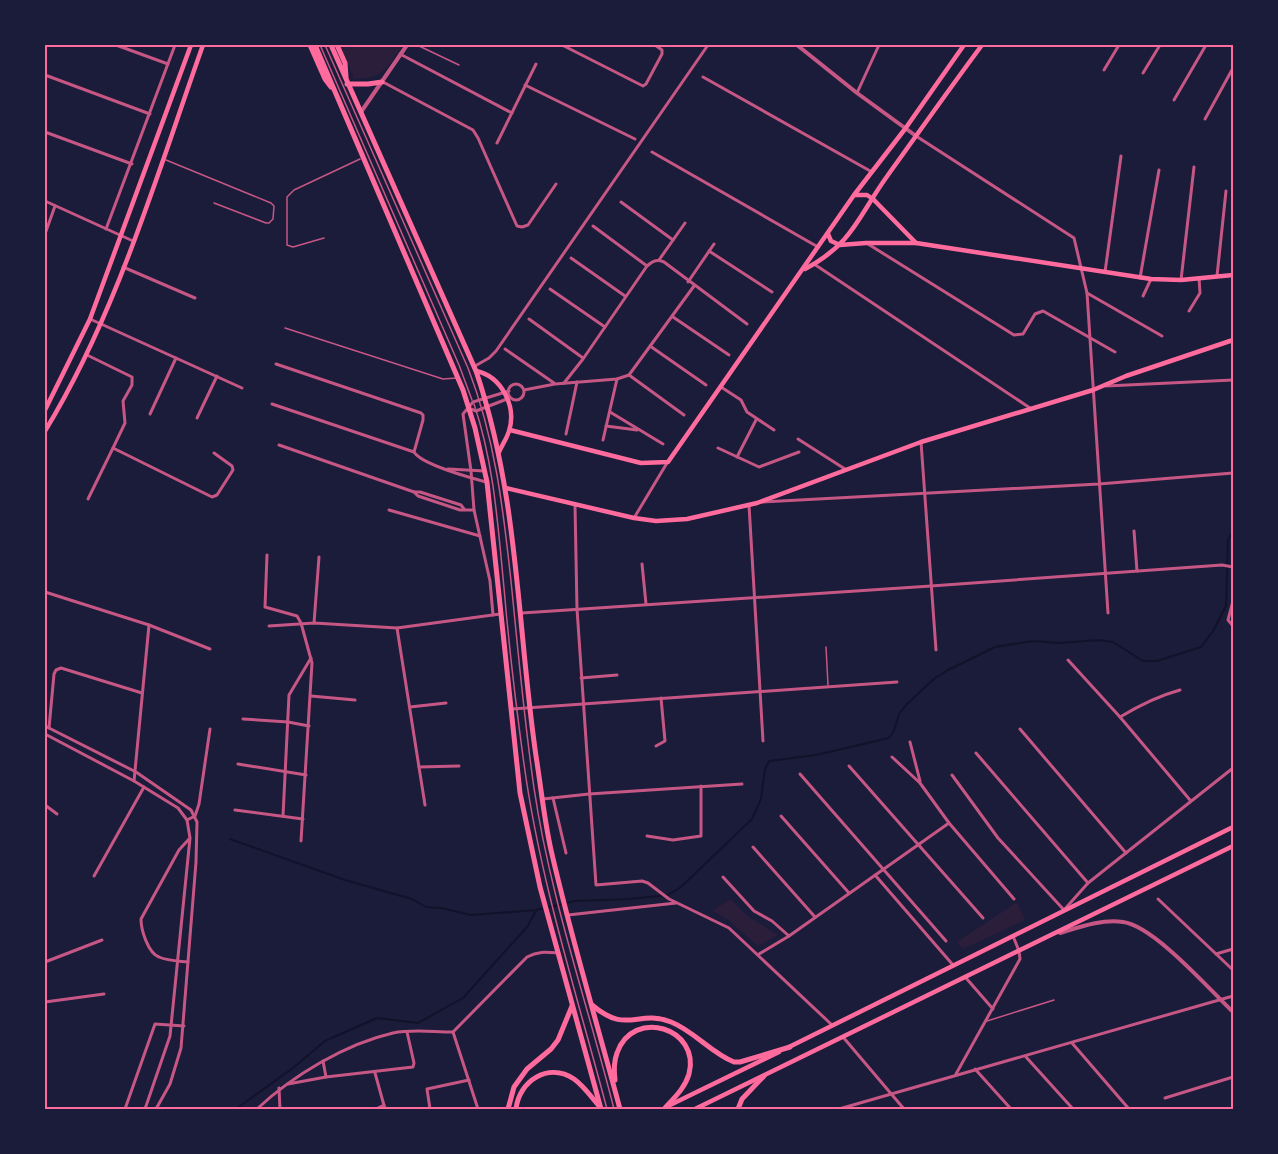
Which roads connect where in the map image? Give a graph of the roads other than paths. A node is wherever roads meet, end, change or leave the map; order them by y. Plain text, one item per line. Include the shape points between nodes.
1 (116, 45) edge
2 (175, 45) edge
3 (191, 45) edge
4 (203, 45) edge
5 (310, 45) edge
6 (315, 45) edge
7 (320, 45) edge
8 (325, 45) edge
9 (331, 45) edge
10 (338, 45) edge
11 (407, 45) edge
12 (417, 45) edge
13 (562, 45) edge
14 (656, 45) edge
15 (708, 45) edge
16 (797, 45) edge
17 (879, 45) edge
18 (964, 45) edge
19 (981, 45) edge
20 (1119, 45) edge
21 (1160, 45) edge
22 (1206, 45) edge
23 (400, 54) junction
24 (168, 64) junction
25 (536, 64) dead end
26 (336, 65) junction
27 (459, 65) dead end
28 (327, 68) junction
29 (1233, 68) edge
30 (1104, 70) dead end
31 (1143, 73) dead end
32 (45, 75) edge
33 (703, 77) dead end
34 (381, 82) junction
35 (348, 84) junction
36 (525, 85) junction
37 (336, 93) junction
38 (857, 93) junction
39 (1174, 100) dead end
40 (512, 112) junction
41 (360, 113) junction
42 (151, 115) junction
43 (1205, 119) dead end
44 (905, 129) junction
45 (45, 132) edge
46 (916, 136) junction
47 (635, 139) dead end
48 (497, 143) dead end
49 (652, 152) dead end
50 (1121, 156) dead end
51 (163, 158) junction
52 (363, 158) junction
53 (132, 164) junction
54 (1194, 167) dead end
55 (1158, 170) dead end
56 (872, 172) junction
57 (556, 184) dead end
58 (1226, 191) dead end
59 (854, 195) junction
60 (873, 199) junction
61 (45, 201) edge
62 (621, 202) dead end
63 (214, 203) dead end
64 (55, 206) junction
65 (685, 223) dead end
66 (593, 226) dead end
67 (106, 229) junction
68 (45, 234) edge
69 (828, 234) junction
70 (122, 236) junction
71 (324, 238) dead end
72 (673, 240) junction
73 (133, 241) junction
74 (866, 243) junction
75 (916, 243) junction
76 (714, 244) dead end
77 (818, 246) junction
78 (840, 246) junction
79 (709, 251) junction
80 (571, 258) dead end
81 (658, 260) junction
82 (809, 260) junction
83 (814, 264) junction
84 (647, 266) junction
85 (123, 267) junction
86 (1083, 269) junction
87 (803, 270) junction
88 (1105, 272) junction
89 (1233, 275) edge
90 (1217, 276) junction
91 (1140, 278) junction
92 (1199, 278) junction
93 (1151, 279) junction
94 (1181, 280) junction
95 (688, 282) junction
96 (694, 286) junction
97 (550, 289) dead end
98 (772, 292) dead end
99 (1087, 294) junction
100 (625, 296) junction
101 (1143, 296) dead end
102 (195, 298) dead end
103 (1189, 311) dead end
104 (673, 317) junction
105 (529, 319) dead end
106 (90, 320) junction
107 (100, 324) junction
108 (747, 324) dead end
109 (605, 327) junction
110 (285, 328) dead end
111 (1162, 336) dead end
112 (1090, 337) junction
113 (1233, 340) edge
114 (650, 346) junction
115 (505, 349) dead end
116 (1115, 352) dead end
117 (87, 355) junction
118 (729, 355) dead end
119 (176, 358) junction
120 (583, 359) junction
121 (276, 364) dead end
122 (474, 369) junction
123 (629, 375) junction
124 (217, 376) junction
125 (458, 378) junction
126 (617, 379) junction
127 (1233, 380) edge
128 (577, 382) junction
129 (564, 383) junction
130 (555, 384) junction
131 (706, 385) dead end
132 (720, 386) junction
133 (1100, 387) junction
134 (242, 388) dead end
135 (524, 390) junction
136 (1093, 390) junction
137 (506, 391) junction
138 (482, 398) junction
139 (509, 398) junction
140 (473, 402) junction
141 (47, 404) edge
142 (272, 404) dead end
143 (469, 408) junction
144 (485, 408) junction
145 (1032, 409) junction
146 (45, 410) edge
147 (476, 411) junction
148 (610, 412) junction
149 (150, 414) dead end
150 (684, 415) dead end
151 (197, 418) dead end
152 (756, 420) junction
153 (606, 426) junction
154 (774, 429) dead end
155 (510, 430) junction
156 (639, 430) junction
157 (45, 431) edge
158 (566, 434) dead end
159 (798, 439) dead end
160 (603, 440) dead end
161 (921, 441) junction
162 (663, 444) dead end
163 (279, 445) dead end
164 (114, 448) junction
165 (718, 448) dead end
166 (414, 452) junction
167 (499, 452) junction
168 (799, 452) dead end
169 (214, 453) dead end
170 (737, 457) junction
171 (668, 462) junction
172 (448, 469) junction
173 (845, 469) junction
174 (471, 471) junction
175 (485, 471) junction
176 (1233, 473) edge
177 (472, 478) junction
178 (487, 482) junction
179 (1099, 484) junction
180 (506, 488) junction
181 (925, 494) junction
182 (88, 499) dead end
183 (756, 503) junction
184 (575, 504) junction
185 (749, 504) junction
186 (389, 510) dead end
187 (474, 510) junction
188 (634, 518) junction
189 (1134, 531) dead end
190 (480, 536) junction
191 (267, 555) dead end
192 (320, 557) dead end
193 (642, 564) dead end
194 (1232, 566) edge
195 (1137, 571) junction
196 (1106, 573) junction
197 (932, 586) junction
198 (45, 592) edge
199 (756, 597) junction
200 (491, 598) junction
201 (499, 601) junction
202 (1233, 601) edge
203 (646, 604) junction
204 (577, 609) junction
205 (522, 613) junction
206 (1108, 613) dead end
207 (500, 614) junction
208 (493, 615) junction
209 (314, 623) junction
210 (301, 624) junction
211 (149, 625) junction
212 (269, 626) dead end
213 (1233, 626) edge
214 (397, 628) junction
215 (826, 647) dead end
216 (210, 649) dead end
217 (936, 650) dead end
218 (311, 656) junction
219 (1068, 660) dead end
220 (616, 675) dead end
221 (581, 678) junction
222 (897, 682) dead end
223 (828, 686) junction
224 (1180, 690) dead end
225 (760, 691) junction
226 (142, 693) junction
227 (311, 696) junction
228 (661, 698) junction
229 (355, 700) dead end
230 (446, 703) dead end
231 (583, 704) junction
232 (410, 707) junction
233 (528, 707) junction
234 (514, 709) junction
235 (1120, 717) junction
236 (243, 719) dead end
237 (288, 722) junction
238 (309, 726) junction
239 (47, 727) edge
240 (210, 729) dead end
241 (1020, 729) dead end
242 (45, 734) edge
243 (763, 741) dead end
244 (910, 742) dead end
245 (656, 746) dead end
246 (976, 753) dead end
247 (892, 757) dead end
248 (238, 764) dead end
249 (419, 766) junction
250 (459, 766) dead end
251 (849, 766) dead end
252 (1233, 768) edge
253 (136, 772) junction
254 (285, 772) junction
255 (800, 774) dead end
256 (306, 775) junction
257 (952, 775) dead end
258 (134, 782) junction
259 (920, 783) junction
260 (742, 784) dead end
261 (701, 786) junction
262 (144, 787) junction
263 (589, 794) junction
264 (553, 798) junction
265 (543, 799) junction
266 (1190, 800) junction
267 (45, 805) edge
268 (425, 805) dead end
269 (235, 810) dead end
270 (57, 814) dead end
271 (195, 816) junction
272 (283, 816) junction
273 (781, 816) dead end
274 (303, 819) junction
275 (187, 820) junction
276 (949, 823) junction
277 (1233, 827) edge
278 (647, 836) dead end
279 (190, 838) junction
280 (301, 841) dead end
281 (919, 843) junction
282 (1233, 846) edge
283 (753, 847) dead end
284 (566, 853) dead end
285 (1126, 853) junction
286 (883, 870) junction
287 (875, 875) junction
288 (94, 876) dead end
289 (723, 877) dead end
290 (1088, 883) junction
291 (849, 893) junction
292 (1014, 899) dead end
293 (1158, 899) dead end
294 (678, 903) junction
295 (1064, 910) junction
296 (567, 913) junction
297 (815, 917) junction
298 (983, 918) dead end
299 (556, 932) junction
300 (1056, 934) junction
301 (789, 936) junction
302 (1012, 936) junction
303 (102, 940) dead end
304 (946, 941) dead end
305 (1233, 949) edge
306 (1019, 951) junction
307 (558, 954) junction
308 (759, 954) junction
309 (1216, 954) junction
310 (176, 960) junction
311 (45, 962) edge
312 (189, 962) junction
313 (953, 965) junction
314 (1233, 970) edge
315 (964, 976) junction
316 (104, 994) dead end
317 (1233, 996) edge
318 (1220, 999) junction
319 (1054, 1000) dead end
320 (45, 1002) edge
321 (572, 1005) junction
322 (591, 1005) junction
323 (993, 1009) junction
324 (1233, 1012) edge
325 (986, 1021) junction
326 (171, 1025) junction
327 (832, 1025) junction
328 (184, 1026) junction
329 (407, 1032) junction
330 (453, 1032) junction
331 (843, 1036) junction
332 (1072, 1043) junction
333 (790, 1047) junction
334 (1025, 1057) junction
335 (323, 1061) junction
336 (975, 1069) junction
337 (375, 1073) junction
338 (956, 1074) junction
339 (764, 1076) junction
340 (326, 1077) junction
341 (1233, 1077) edge
342 (469, 1080) junction
343 (286, 1084) junction
344 (279, 1088) junction
345 (615, 1088) junction
346 (890, 1094) junction
347 (1165, 1098) dead end
348 (384, 1107) edge
349 (603, 1108) edge
350 (664, 1108) edge
351 (125, 1109) edge
352 (145, 1109) edge
353 (156, 1109) edge
354 (257, 1109) edge
355 (280, 1109) edge
356 (376, 1109) edge
357 (430, 1109) edge
358 (478, 1109) edge
359 (508, 1109) edge
360 (516, 1109) edge
361 (614, 1109) edge
362 (620, 1109) edge
363 (695, 1109) edge
364 (738, 1109) edge
365 (839, 1109) edge
366 (904, 1109) edge
367 (1011, 1109) edge
368 (1073, 1109) edge
369 (1129, 1109) edge

1 - 24 street
2 - 24 street
3 - 70 main road
4 - 51 main road
5 - 37 main road via 325,79
6 - 28 main road
7 - 28 lane
8 - 26 lane
9 - 26 main road
10 - 35 main road
11 - 23 street
12 - 27 lane
13 - 14 street via 643,86 662,54
15 - 122 street via 496,351
16 - 38 street
17 - 38 street
18 - 44 main road
19 - 46 main road
20 - 30 street
21 - 31 street
22 - 39 street
23 - 34 street
23 - 40 street
24 - 42 street
25 - 36 street
26 - 35 main road
26 - 138 lane
28 - 37 main road
28 - 140 lane
29 - 43 street
32 - 42 street
33 - 56 street
34 - 35 main road
34 - 41 street
34 - 57 street via 473,130 517,226 528,225
35 - 41 main road
36 - 40 street
36 - 47 street
37 - 52 main road
38 - 44 street
40 - 48 street
41 - 122 main road
42 - 53 street
44 - 46 street
44 - 56 main road
45 - 53 street
46 - 60 main road
46 - 86 street via 1070,234 1077,244
49 - 77 street
50 - 88 street
51 - 63 lane via 271,203 273,219 266,223
51 - 73 main road
52 - 71 lane via 294,190 287,197 287,245 293,247
52 - 125 main road
53 - 67 street
54 - 94 street
55 - 91 street
56 - 59 main road
58 - 90 street
59 - 60 main road
59 - 69 main road
60 - 75 main road
60 - 78 main road
61 - 64 street
62 - 72 street
64 - 67 street
64 - 68 street
65 - 72 street
66 - 84 street
67 - 70 street
69 - 77 main road
69 - 78 main road
70 - 73 street
70 - 106 main road
72 - 81 street
73 - 85 main road
74 - 75 main road
74 - 78 main road
74 - 112 street via 1014,335 1023,334 1035,314 1043,311
75 - 86 main road
76 - 79 street
77 - 82 main road
78 - 83 main road
79 - 95 street
79 - 98 street
80 - 100 street
81 - 84 street
81 - 95 street
82 - 83 street
82 - 87 main road
83 - 87 main road
83 - 145 street
84 - 100 street
85 - 102 street
85 - 107 main road
86 - 88 main road
86 - 99 street
87 - 132 main road
88 - 91 main road
89 - 90 main road
90 - 92 main road
91 - 93 main road
92 - 94 main road
92 - 103 street via 1200,293
93 - 94 main road
93 - 101 street
95 - 96 street
96 - 104 street
96 - 108 street
97 - 109 street
99 - 111 street
99 - 112 street
100 - 109 street
104 - 114 street
104 - 118 street
105 - 120 street
106 - 107 street
106 - 141 main road
107 - 117 main road
107 - 119 street
109 - 120 street
110 - 125 lane via 443,379
112 - 116 street
112 - 136 street
113 - 133 main road
114 - 123 street
114 - 131 street
115 - 130 street
117 - 157 main road
117 - 164 street via 132,377 123,401 125,423
119 - 124 street
119 - 149 street
120 - 129 street
121 - 166 street via 421,413 423,420
122 - 137 main road
122 - 138 main road
123 - 126 street
123 - 150 street
124 - 134 street
124 - 151 street
125 - 143 main road
126 - 128 street
126 - 148 street
127 - 133 street
128 - 129 street
128 - 158 street
129 - 130 street
130 - 135 street
132 - 152 street via 738,398
132 - 171 main road
133 - 136 main road
135 - 137 street via 516,384
135 - 139 street via 520,398
136 - 145 main road
136 - 179 street
137 - 138 street
137 - 139 main road
138 - 140 street
138 - 144 main road
139 - 144 street
139 - 155 main road
140 - 143 street
140 - 147 lane
141 - 146 main road
142 - 166 street
143 - 147 street
143 - 174 street via 463,414
143 - 175 main road
144 - 147 street
144 - 167 main road
144 - 233 lane via 500,485
145 - 161 main road
147 - 234 lane via 493,489
148 - 153 street
148 - 156 street
152 - 154 street
152 - 170 street
153 - 156 street
153 - 160 street
155 - 167 main road
155 - 171 main road via 641,463
156 - 162 street
159 - 173 street
161 - 173 main road
161 - 181 street
163 - 187 street via 418,496 460,510
164 - 169 street via 213,497 232,470
164 - 182 street
165 - 170 street
166 - 172 street via 420,459
167 - 180 main road
168 - 170 street via 759,467
171 - 188 street
172 - 174 street
172 - 177 street
173 - 183 main road
174 - 175 street
174 - 177 street
175 - 178 main road
176 - 179 street
177 - 178 street
177 - 187 street
178 - 201 main road
179 - 181 street
179 - 196 street
180 - 184 main road
180 - 205 main road
181 - 183 street
181 - 197 street
183 - 185 main road
184 - 188 main road
184 - 204 street
185 - 188 main road via 680,519
185 - 199 street
186 - 190 street
187 - 190 street
189 - 195 street
190 - 200 street
191 - 210 street via 265,607 296,615
192 - 209 street
193 - 203 street
194 - 195 street
195 - 196 street
196 - 197 street
196 - 206 street
197 - 199 street
197 - 217 street
198 - 211 street
199 - 203 street
199 - 225 street
200 - 201 street
200 - 208 street
201 - 207 main road
202 - 213 street via 1228,620
203 - 204 street
204 - 205 street
204 - 221 street
205 - 233 main road
207 - 208 street
207 - 234 main road
208 - 214 street
209 - 210 street
209 - 214 street
210 - 212 street
210 - 218 street
211 - 216 street
211 - 226 street
214 - 232 street
215 - 223 lane
218 - 227 street
218 - 237 street via 289,695
219 - 235 street
220 - 221 street
221 - 231 street
222 - 223 street
223 - 225 street
224 - 235 street
225 - 228 street
225 - 243 street
226 - 239 street via 61,668 54,674
226 - 253 street
227 - 229 street
227 - 238 street
228 - 231 street
228 - 245 street via 665,741
230 - 232 street
231 - 233 street
231 - 263 street
232 - 249 street
233 - 234 street
233 - 265 main road
233 - 361 lane via 540,828
234 - 299 lane
234 - 299 main road via 520,793 540,887
235 - 266 street
236 - 237 street
237 - 238 street
237 - 254 street
238 - 256 street
239 - 253 street
240 - 271 street
241 - 285 street
242 - 258 street
244 - 259 street
246 - 290 street
247 - 259 street
248 - 254 street
249 - 250 street
249 - 268 street
251 - 281 street
252 - 266 street
253 - 258 street
253 - 271 street
254 - 256 street
254 - 272 street
255 - 286 street
256 - 274 street
257 - 295 street via 999,838
258 - 262 street
259 - 276 street
260 - 261 street
261 - 263 street
261 - 278 street via 701,836 673,840
262 - 275 street via 178,808
262 - 288 street
263 - 264 street
263 - 294 street via 596,885 642,881
264 - 265 street
264 - 284 street
265 - 296 main road via 550,848
266 - 285 street
267 - 270 street
269 - 272 street
271 - 275 street
271 - 312 street
272 - 274 street
273 - 291 street
274 - 280 street
275 - 279 street
276 - 281 street
276 - 292 street
277 - 295 main road
279 - 310 street
279 - 310 street via 178,850 141,919 152,952
281 - 286 street
281 - 298 street
282 - 300 main road
283 - 297 street
285 - 290 street
286 - 287 street
286 - 304 street
287 - 291 street
287 - 313 street
289 - 301 street via 754,911
290 - 295 street
291 - 297 street
293 - 309 street
294 - 296 street
294 - 308 street via 729,928
295 - 302 main road
296 - 322 main road
297 - 301 street
299 - 307 main road
299 - 349 lane
300 - 306 main road
300 - 318 street via 1110,921 1142,928
301 - 308 street
302 - 306 street
302 - 313 main road
303 - 311 street
305 - 309 street
306 - 315 main road
306 - 323 street via 1020,959
307 - 321 main road
307 - 330 street via 543,951 527,957
308 - 327 street
309 - 314 street
310 - 312 street
310 - 326 street
312 - 328 street
313 - 327 main road
315 - 323 street
315 - 331 main road
316 - 320 street
317 - 318 street
318 - 324 street
318 - 332 street
319 - 325 lane
321 - 349 main road
321 - 359 main road via 558,1040 519,1078
322 - 333 main road via 616,1020 669,1021 734,1062
322 - 345 main road
323 - 325 street
325 - 338 street
326 - 328 street
326 - 351 street via 155,1024
326 - 352 street
327 - 333 main road
328 - 353 street via 170,1084
329 - 330 street
329 - 335 street via 392,1034
329 - 337 street via 413,1067
330 - 342 street
331 - 339 main road
331 - 346 street
332 - 334 street
332 - 369 street
333 - 350 main road
334 - 336 street
334 - 368 street
335 - 340 street
335 - 343 street
336 - 338 street
336 - 367 street
337 - 340 street
337 - 348 street
338 - 346 street
339 - 363 main road
339 - 364 main road via 742,1099
340 - 343 street
341 - 347 street
342 - 357 street via 427,1089
342 - 358 street
343 - 344 street
344 - 354 street
344 - 355 street
345 - 350 main road via 616,1055 621,1044 640,1029 664,1029 683,1043 690,1064 684,1086
345 - 362 main road
346 - 365 street
346 - 366 street
348 - 356 street
349 - 360 main road via 576,1080 553,1072 530,1080 522,1089

